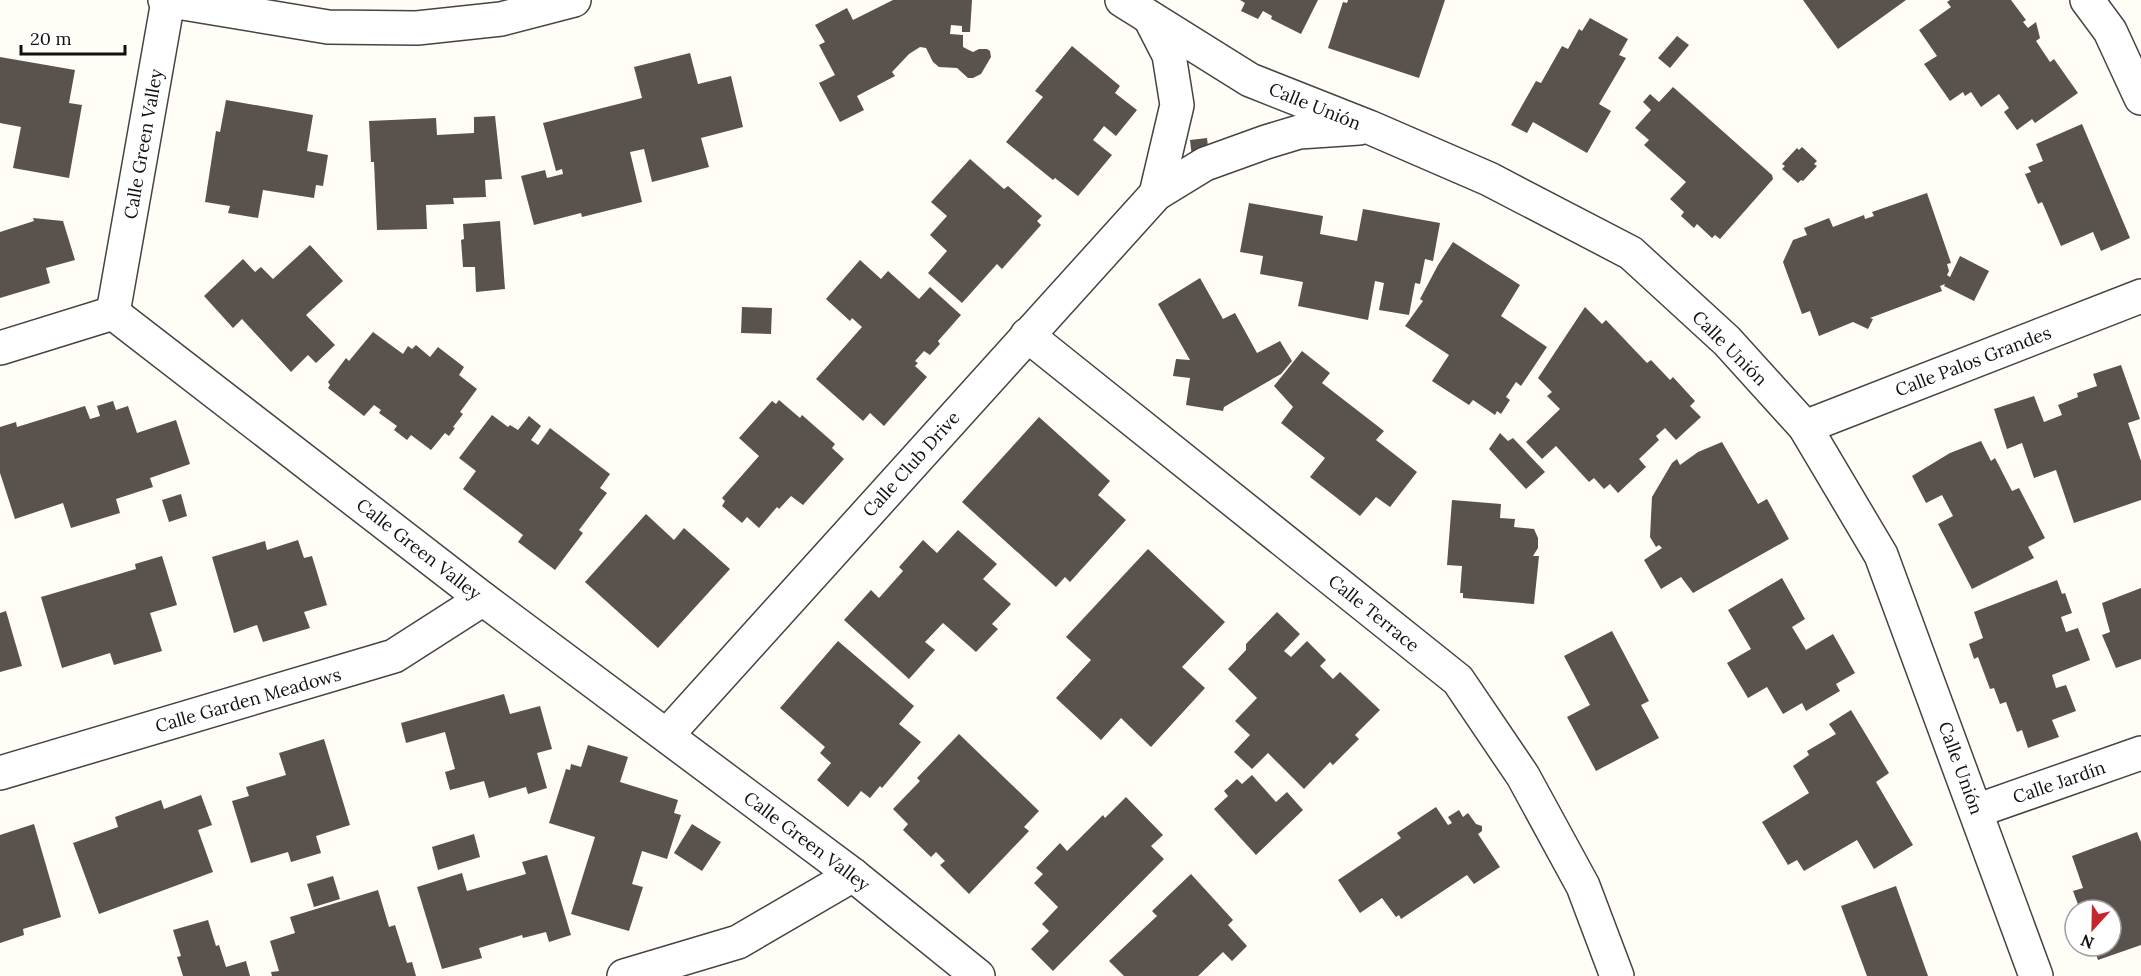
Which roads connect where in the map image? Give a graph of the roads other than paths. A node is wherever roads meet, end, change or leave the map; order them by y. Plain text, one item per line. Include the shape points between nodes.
1 (167, 0) edge
2 (574, 0) edge
3 (1122, 0) edge
4 (2087, 0) edge
5 (1149, 18) junction
6 (2141, 98) edge
7 (1369, 127) junction
8 (1156, 194) junction
9 (2141, 296) edge
10 (112, 313) junction
11 (1027, 335) junction
12 (0, 348) edge
13 (1805, 427) junction
14 (483, 599) junction
15 (667, 735) junction
16 (2141, 753) edge
17 (0, 773) edge
18 (1977, 811) junction
19 (853, 875) junction
20 (624, 976) edge
21 (978, 976) edge
22 (1617, 976) edge
23 (2036, 976) edge

1 - 2 street via 328,27 417,28 501,19
1 - 10 street, Calle Green Valley
3 - 5 street, Calle Unión
4 - 6 street via 2110,31
5 - 7 street, Calle Unión via 1250,80
5 - 8 street, Calle Club Drive via 1169,54 1177,105
7 - 8 street, Calle Club Drive via 1299,132 1266,142 1205,164
7 - 13 street, Calle Unión via 1489,179 1631,253 1728,341
8 - 11 street, Calle Club Drive
9 - 13 street, Calle Palos Grandes
10 - 12 street
10 - 14 street, Calle Green Valley
11 - 15 street, Calle Club Drive
11 - 22 street, Calle Terrace via 1458,680 1523,776 1578,876
13 - 18 street, Calle Unión via 1881,555
14 - 15 street, Calle Green Valley
14 - 17 street, Calle Garden Meadows via 394,656
15 - 19 street, Calle Green Valley
16 - 18 street, Calle Jardín
18 - 23 street, Calle Unión
19 - 20 street via 738,942
19 - 21 street, Calle Green Valley

